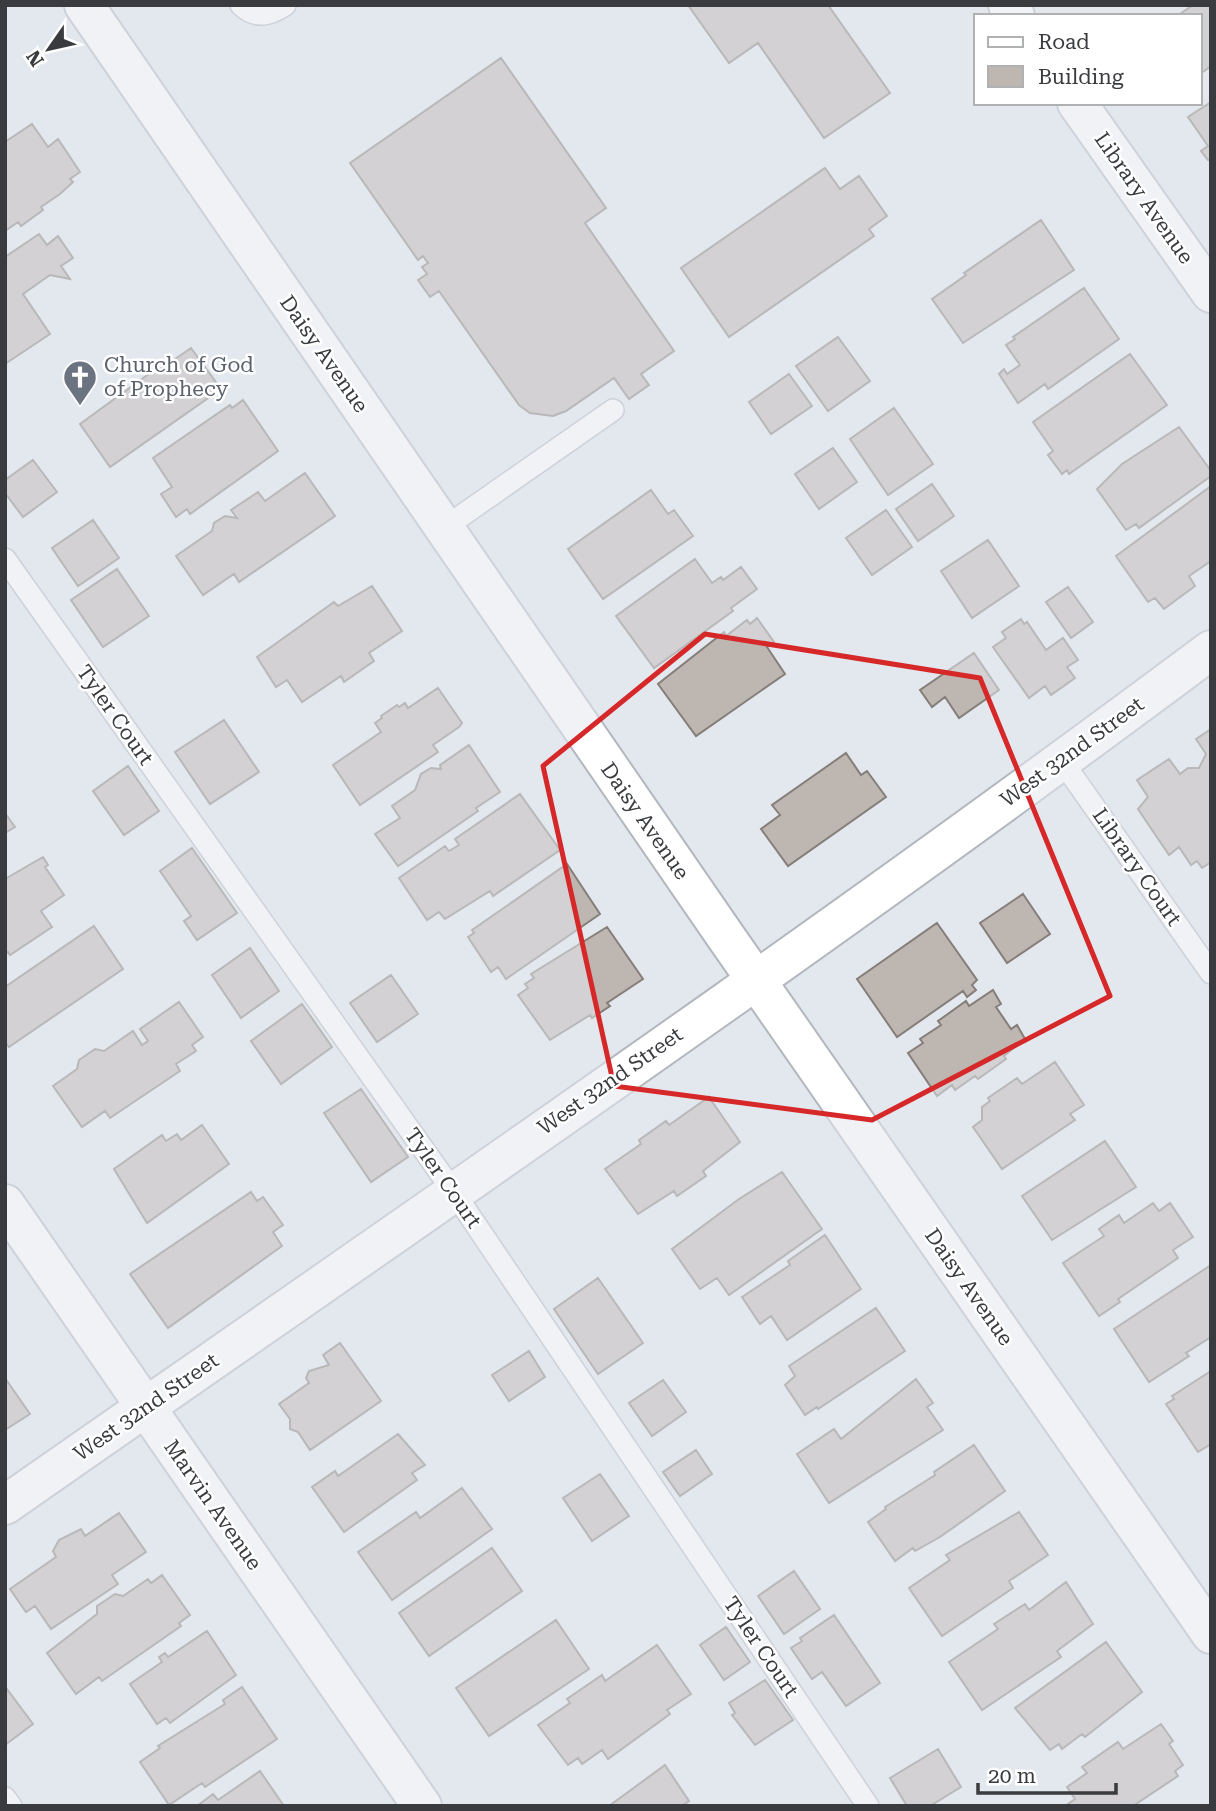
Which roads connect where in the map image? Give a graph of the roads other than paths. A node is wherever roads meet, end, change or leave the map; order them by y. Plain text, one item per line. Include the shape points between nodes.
1 (84, 5) edge
2 (241, 5) edge
3 (285, 5) edge
4 (1078, 105) edge
5 (1211, 293) edge
6 (613, 410) dead end
7 (444, 528) junction
8 (5, 559) edge
9 (1211, 650) edge
10 (1062, 761) junction
11 (1211, 973) edge
12 (755, 979) junction
13 (453, 1191) junction
14 (5, 1204) edge
15 (145, 1408) junction
16 (5, 1505) edge
17 (1211, 1634) edge
18 (5, 1798) edge
19 (11, 1806) edge
20 (422, 1806) edge
21 (868, 1806) edge

1 - 7 street, Daisy Avenue
2 - 3 lane via 262,16
4 - 5 street, Library Avenue
6 - 7 lane
7 - 12 street, Daisy Avenue
8 - 13 lane, Tyler Court
9 - 10 street, West 32nd Street
10 - 11 lane, Library Court
10 - 12 street, West 32nd Street
12 - 13 street, West 32nd Street
12 - 17 street, Daisy Avenue
13 - 15 street, West 32nd Street
13 - 21 lane, Tyler Court
14 - 15 street, Marvin Avenue
15 - 16 street, West 32nd Street
15 - 20 street, Marvin Avenue
18 - 19 lane

